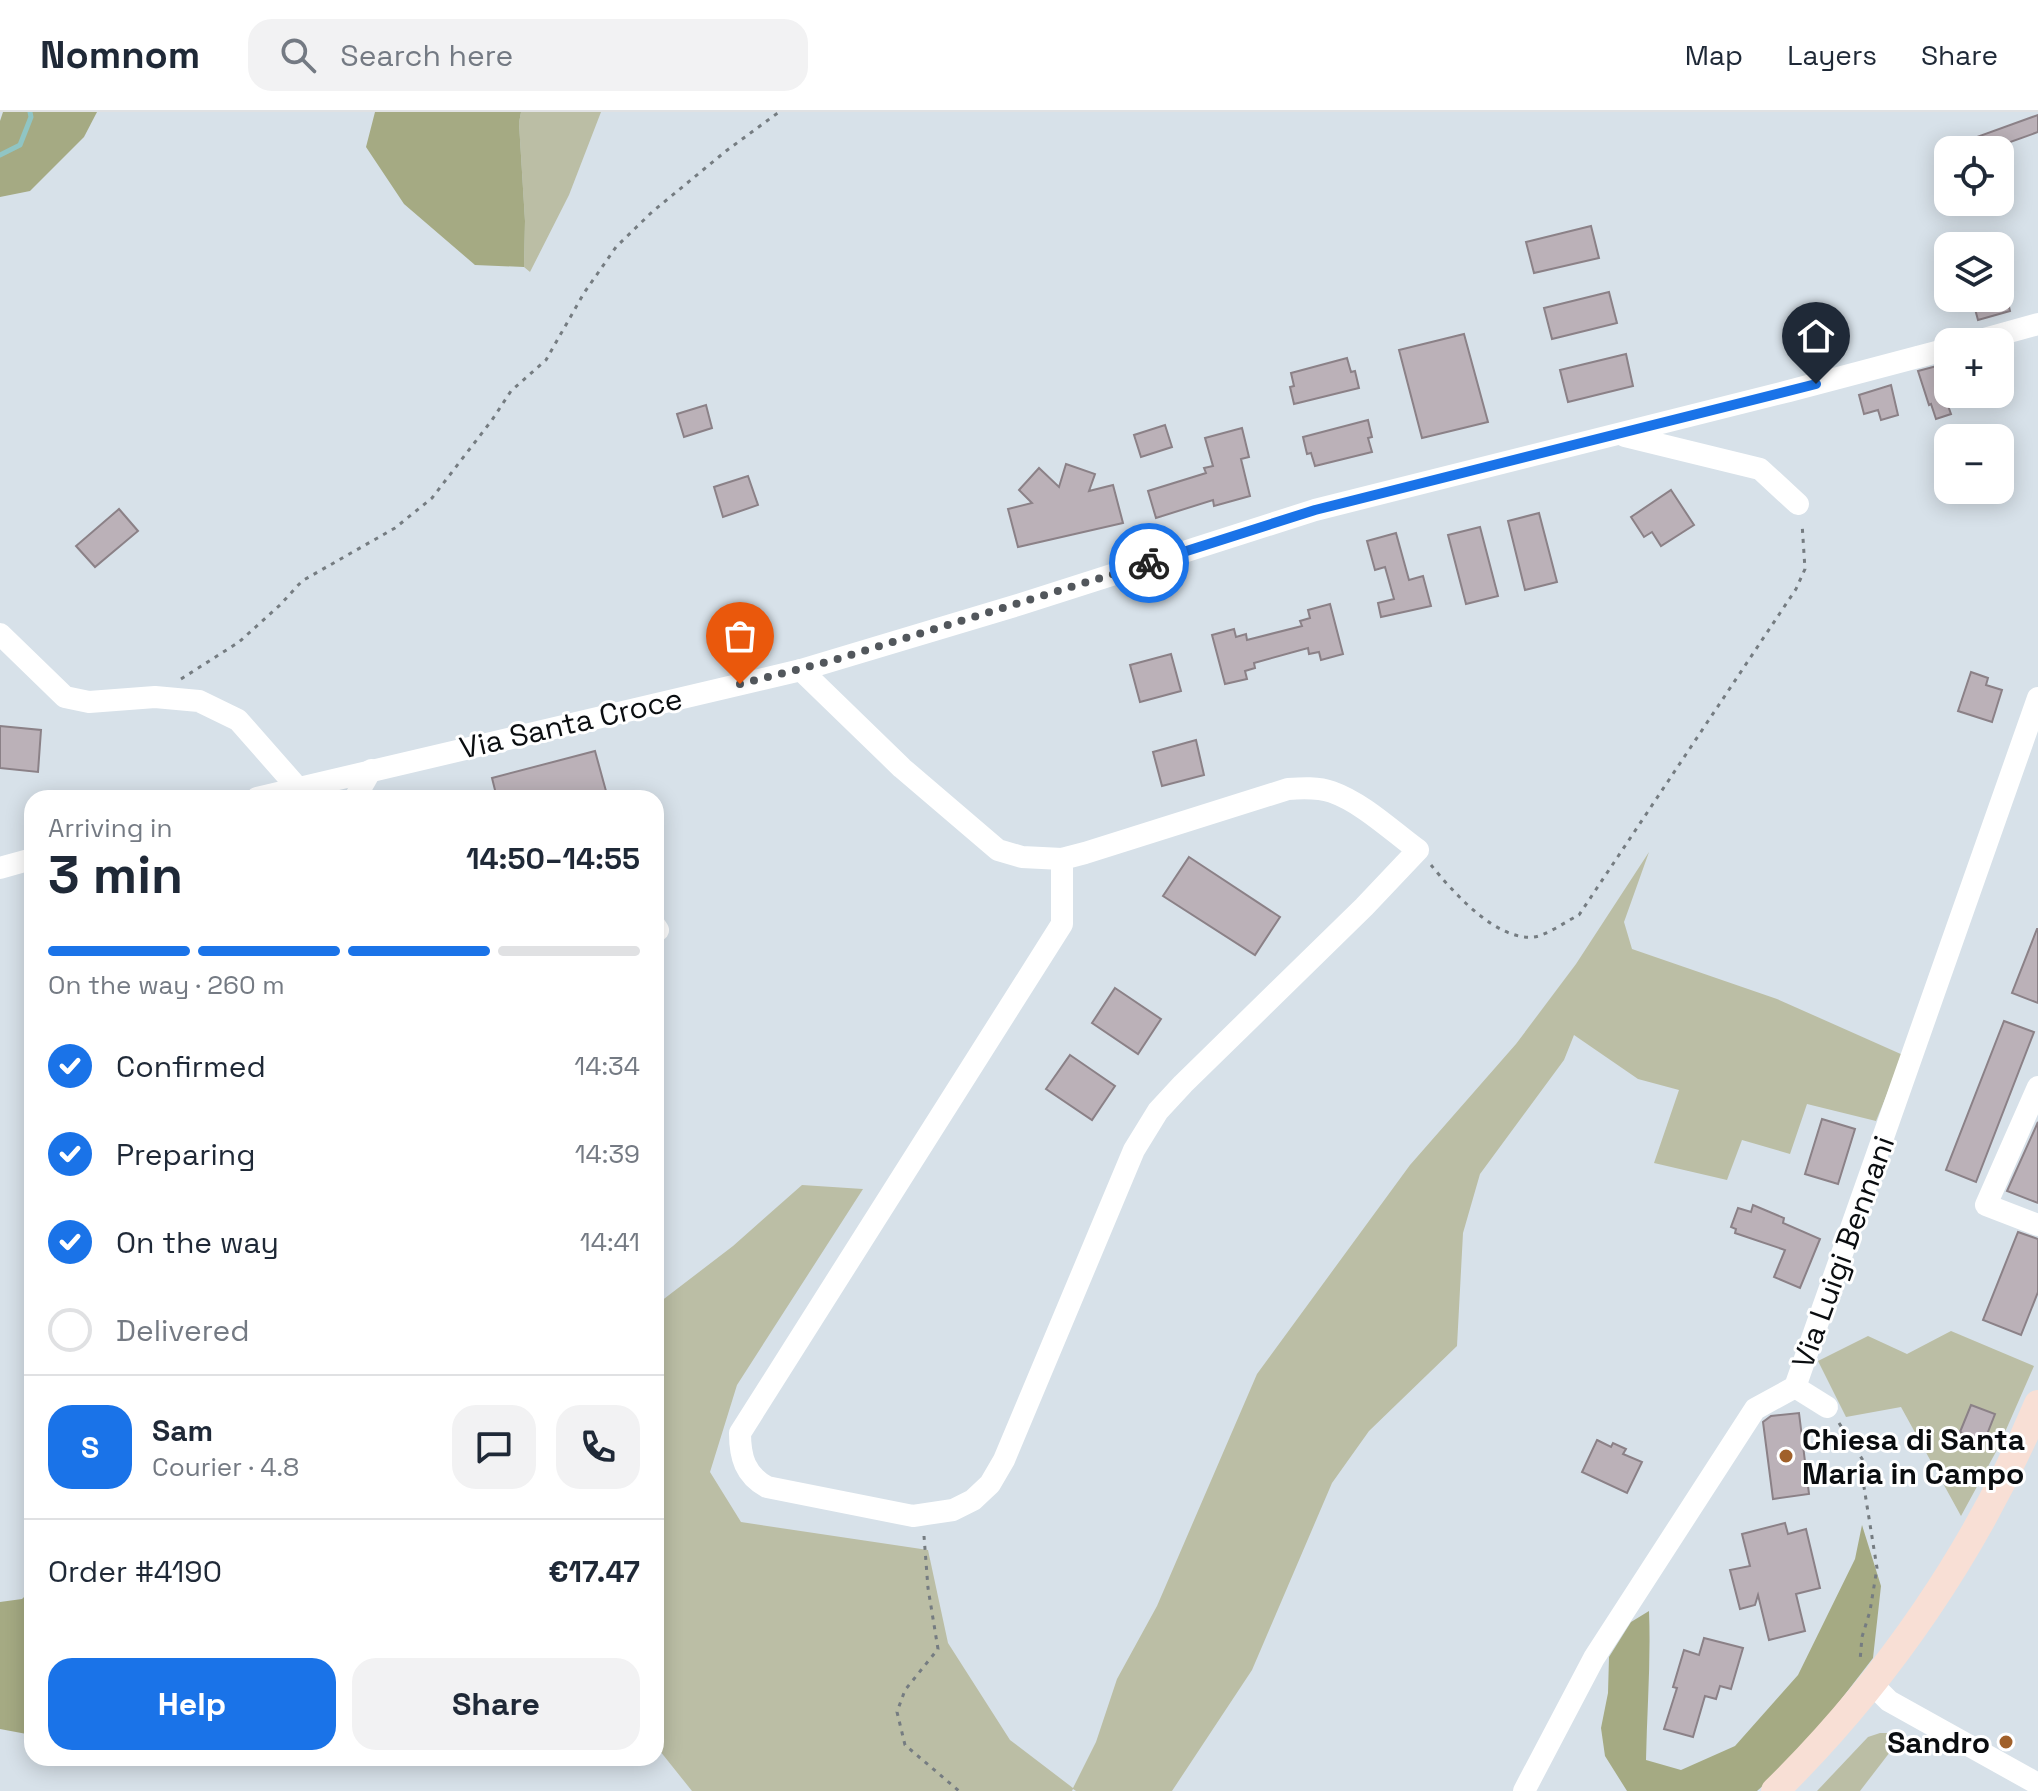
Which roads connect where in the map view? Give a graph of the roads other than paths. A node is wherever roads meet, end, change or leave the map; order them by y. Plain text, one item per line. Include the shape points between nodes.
1 (2038, 324) edge
2 (2014, 331) edge
3 (1934, 353) edge
4 (1617, 435) junction
5 (1798, 504) road end
6 (0, 634) edge
7 (831, 661) junction
8 (801, 670) junction
9 (823, 691) junction
10 (2038, 698) edge
11 (371, 770) junction
12 (297, 787) junction
13 (286, 790) edge
14 (360, 790) edge
15 (1062, 859) junction
16 (24, 861) edge
17 (0, 868) edge
18 (2038, 1087) edge
19 (2038, 1225) edge
20 (1795, 1387) junction
21 (2038, 1404) edge
22 (1827, 1407) road end
23 (1872, 1684) junction
24 (2038, 1784) edge
25 (1524, 1791) edge
26 (1775, 1791) edge

1 - 2 street
3 - 4 street, Via Santa Croce
4 - 5 street via 1760,469
4 - 7 street, Via Santa Croce via 1315,510
6 - 12 street via 65,697 89,702 155,697 199,701 238,720
7 - 8 street, Via Santa Croce
7 - 9 street
8 - 9 street
8 - 11 street, Via Santa Croce
9 - 15 street via 998,850
10 - 20 street, Via Luigi Bennani
11 - 12 street, Via Santa Croce
11 - 14 street
12 - 13 street, Via Santa Croce
15 - 15 street via 1288,789 1306,788 1332,792 1353,803 1418,850 1158,1111 1134,1150 990,1484 953,1510 913,1516 767,1487 747,1469 740,1433 1062,924
16 - 17 street
18 - 19 street via 1986,1205
20 - 22 street
20 - 25 street, Via Luigi Bennani via 1755,1409 1594,1658
21 - 23 main road via 1987,1513 1947,1581
23 - 24 street via 1889,1701
23 - 26 main road

